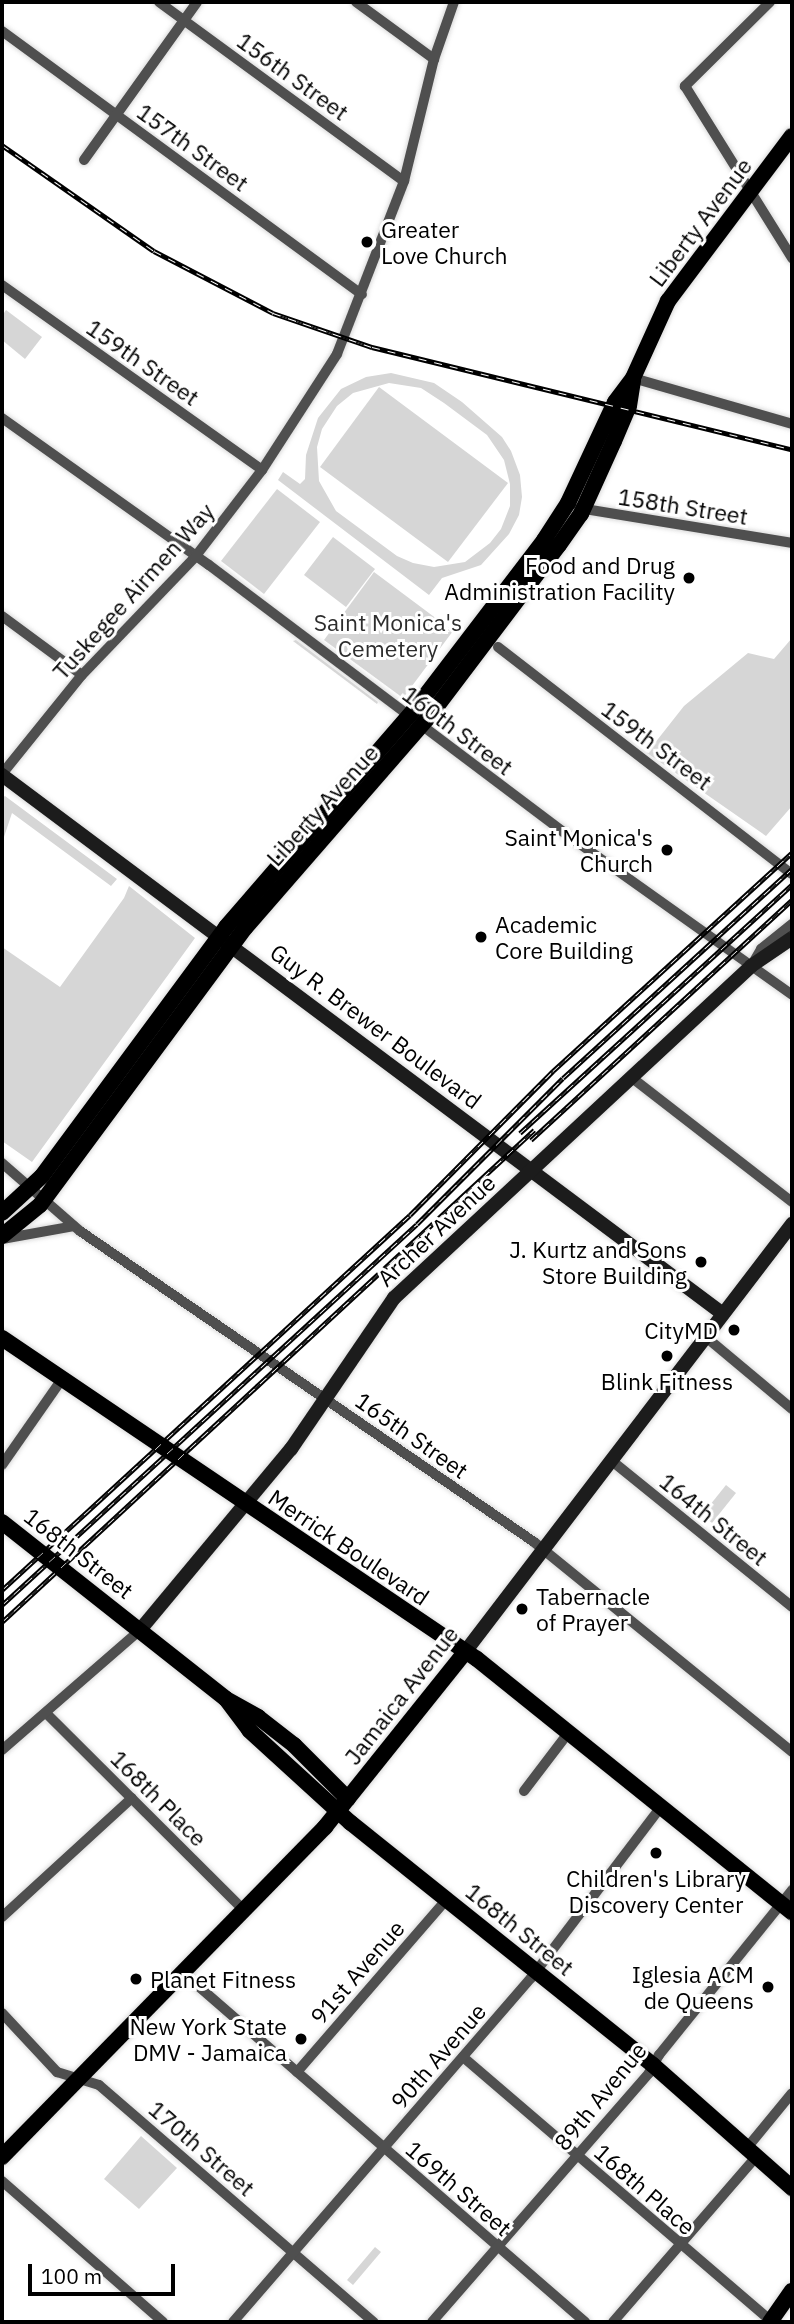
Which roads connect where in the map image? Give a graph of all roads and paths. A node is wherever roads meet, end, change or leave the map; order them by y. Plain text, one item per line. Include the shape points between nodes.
1 (159, 2) edge
2 (197, 2) edge
3 (356, 2) edge
4 (454, 2) edge
5 (770, 2) edge
6 (184, 20) junction
7 (2, 32) edge
8 (434, 59) junction
9 (116, 114) junction
10 (792, 136) edge
11 (84, 160) dead end
12 (404, 181) junction
13 (751, 191) junction
14 (792, 258) edge
15 (2, 285) edge
16 (362, 294) junction
17 (634, 378) junction
18 (2, 418) edge
19 (792, 424) edge
20 (262, 470) junction
21 (576, 506) junction
22 (792, 543) edge
23 (195, 557) junction
24 (2, 616) edge
25 (498, 647) dead end
26 (82, 675) junction
27 (415, 722) junction
28 (2, 775) edge
29 (792, 874) edge
30 (792, 924) edge
31 (792, 938) edge
32 (225, 942) junction
33 (751, 966) junction
34 (792, 995) edge
35 (631, 1077) junction
36 (2, 1163) edge
37 (531, 1170) junction
38 (32, 1188) junction
39 (45, 1199) junction
40 (792, 1202) edge
41 (2, 1213) edge
42 (792, 1224) edge
43 (74, 1226) junction
44 (2, 1237) edge
45 (787, 1241) edge
46 (723, 1314) junction
47 (706, 1337) junction
48 (2, 1338) edge
49 (62, 1379) junction
50 (325, 1398) junction
51 (792, 1409) edge
52 (612, 1461) junction
53 (2, 1465) edge
54 (246, 1504) junction
55 (2, 1522) edge
56 (544, 1550) junction
57 (792, 1607) edge
58 (140, 1630) junction
59 (465, 1652) junction
60 (226, 1699) junction
61 (47, 1714) junction
62 (569, 1732) junction
63 (2, 1750) edge
64 (792, 1752) edge
65 (524, 1791) dead end
66 (132, 1798) junction
67 (343, 1805) junction
68 (661, 1807) junction
69 (447, 1899) junction
70 (789, 1902) edge
71 (243, 1909) junction
72 (2, 1917) edge
73 (536, 1970) junction
74 (182, 1972) junction
75 (2, 2013) edge
76 (463, 2057) junction
77 (653, 2065) junction
78 (297, 2071) junction
79 (78, 2079) junction
80 (792, 2092) edge
81 (384, 2148) junction
82 (751, 2153) junction
83 (577, 2155) junction
84 (2, 2157) edge
85 (2, 2181) edge
86 (792, 2188) edge
87 (680, 2245) junction
88 (498, 2246) junction
89 (294, 2252) junction
90 (792, 2291) edge
91 (163, 2322) edge
92 (233, 2322) edge
93 (374, 2322) edge
94 (432, 2322) edge
95 (585, 2322) edge
96 (613, 2322) edge
97 (771, 2322) edge

1 - 6 street, 156th Street
2 - 6 street
3 - 8 street
4 - 8 street, Tuskegee Airmen Way
5 - 13 street via 685,86
6 - 9 street
6 - 12 street, 156th Street
7 - 9 street, 157th Street
8 - 12 street, Tuskegee Airmen Way
9 - 11 street
9 - 16 street, 157th Street
10 - 13 main road, Liberty Avenue
12 - 16 street, Tuskegee Airmen Way
13 - 14 street
13 - 17 main road, Liberty Avenue via 672,295
15 - 20 street, 159th Street
16 - 20 street, Tuskegee Airmen Way via 337,354
17 - 19 street
17 - 21 main road, Liberty Avenue via 615,402
18 - 23 street, 160th Street
20 - 23 street, Tuskegee Airmen Way
21 - 22 street, 158th Street
21 - 27 main road, Liberty Avenue via 552,555
23 - 26 street, Tuskegee Airmen Way
23 - 27 street, 160th Street
24 - 26 street
25 - 29 street, 159th Street
26 - 28 street, Tuskegee Airmen Way
27 - 32 main road, Liberty Avenue via 261,908
27 - 33 street, 160th Street
28 - 32 main road, Guy R. Brewer Boulevard
30 - 33 street, Archer Avenue via 761,949
31 - 33 main road, Archer Avenue
32 - 37 main road, Guy R. Brewer Boulevard
32 - 38 main road, Liberty Avenue
32 - 39 main road, Liberty Avenue
33 - 34 street, 160th Street
33 - 35 main road, Archer Avenue
35 - 37 main road, Archer Avenue
35 - 40 street
36 - 38 street, 165th Street
37 - 46 main road, Guy R. Brewer Boulevard
37 - 50 main road, Archer Avenue via 394,1298
38 - 39 street, 165th Street
38 - 41 main road, Liberty Avenue
39 - 43 street, 165th Street
39 - 44 main road, Liberty Avenue
42 - 45 main road, Jamaica Avenue
43 - 44 street, Liberty Avenue
43 - 50 street, 165th Street
45 - 46 main road, Jamaica Avenue
46 - 47 main road, Jamaica Avenue
47 - 51 street
47 - 52 main road, Jamaica Avenue
48 - 49 main road, Merrick Boulevard
49 - 53 street
49 - 54 main road, Merrick Boulevard
50 - 54 main road, Archer Avenue
50 - 56 street, 165th Street
52 - 56 main road, Jamaica Avenue
52 - 57 street, 164th Street
54 - 58 main road, Archer Avenue
54 - 59 main road, Merrick Boulevard
55 - 58 main road, 168th Street
56 - 59 main road, Jamaica Avenue
56 - 64 street, 165th Street
58 - 60 main road, 168th Street
58 - 61 street
59 - 62 main road, Merrick Boulevard
59 - 67 main road, Jamaica Avenue
60 - 67 main road, 168th Street via 249,1730
60 - 67 main road, 168th Street via 294,1745
61 - 63 street
61 - 66 street, 168th Place
62 - 65 street
62 - 68 main road, Merrick Boulevard
66 - 71 street, 168th Place
66 - 72 street
67 - 69 main road, 168th Street
67 - 71 main road, Jamaica Avenue
68 - 70 main road, Merrick Boulevard
68 - 73 street, 90th Avenue
69 - 73 main road, 168th Street
69 - 78 street, 91st Avenue
70 - 77 street, 89th Avenue
71 - 74 main road, Jamaica Avenue
73 - 76 street, 90th Avenue
73 - 77 main road, 168th Street
74 - 78 street, 169th Street
74 - 79 main road, Jamaica Avenue
75 - 79 street, 170th Street via 57,2073
76 - 81 street, 90th Avenue
76 - 83 street, 168th Place
77 - 82 main road, 168th Street
77 - 83 street, 89th Avenue
78 - 81 street, 169th Street
79 - 84 main road, Jamaica Avenue
79 - 89 street, 170th Street via 99,2085
80 - 82 street
81 - 88 street, 169th Street
81 - 89 street, 90th Avenue
82 - 86 main road, 168th Street
82 - 87 street
83 - 87 street, 168th Place
83 - 88 street, 89th Avenue
85 - 91 street
87 - 96 street
87 - 97 street, 168th Place
88 - 94 street, 89th Avenue
88 - 95 street, 169th Street
89 - 92 street, 90th Avenue
89 - 93 street, 170th Street
90 - 97 main road

